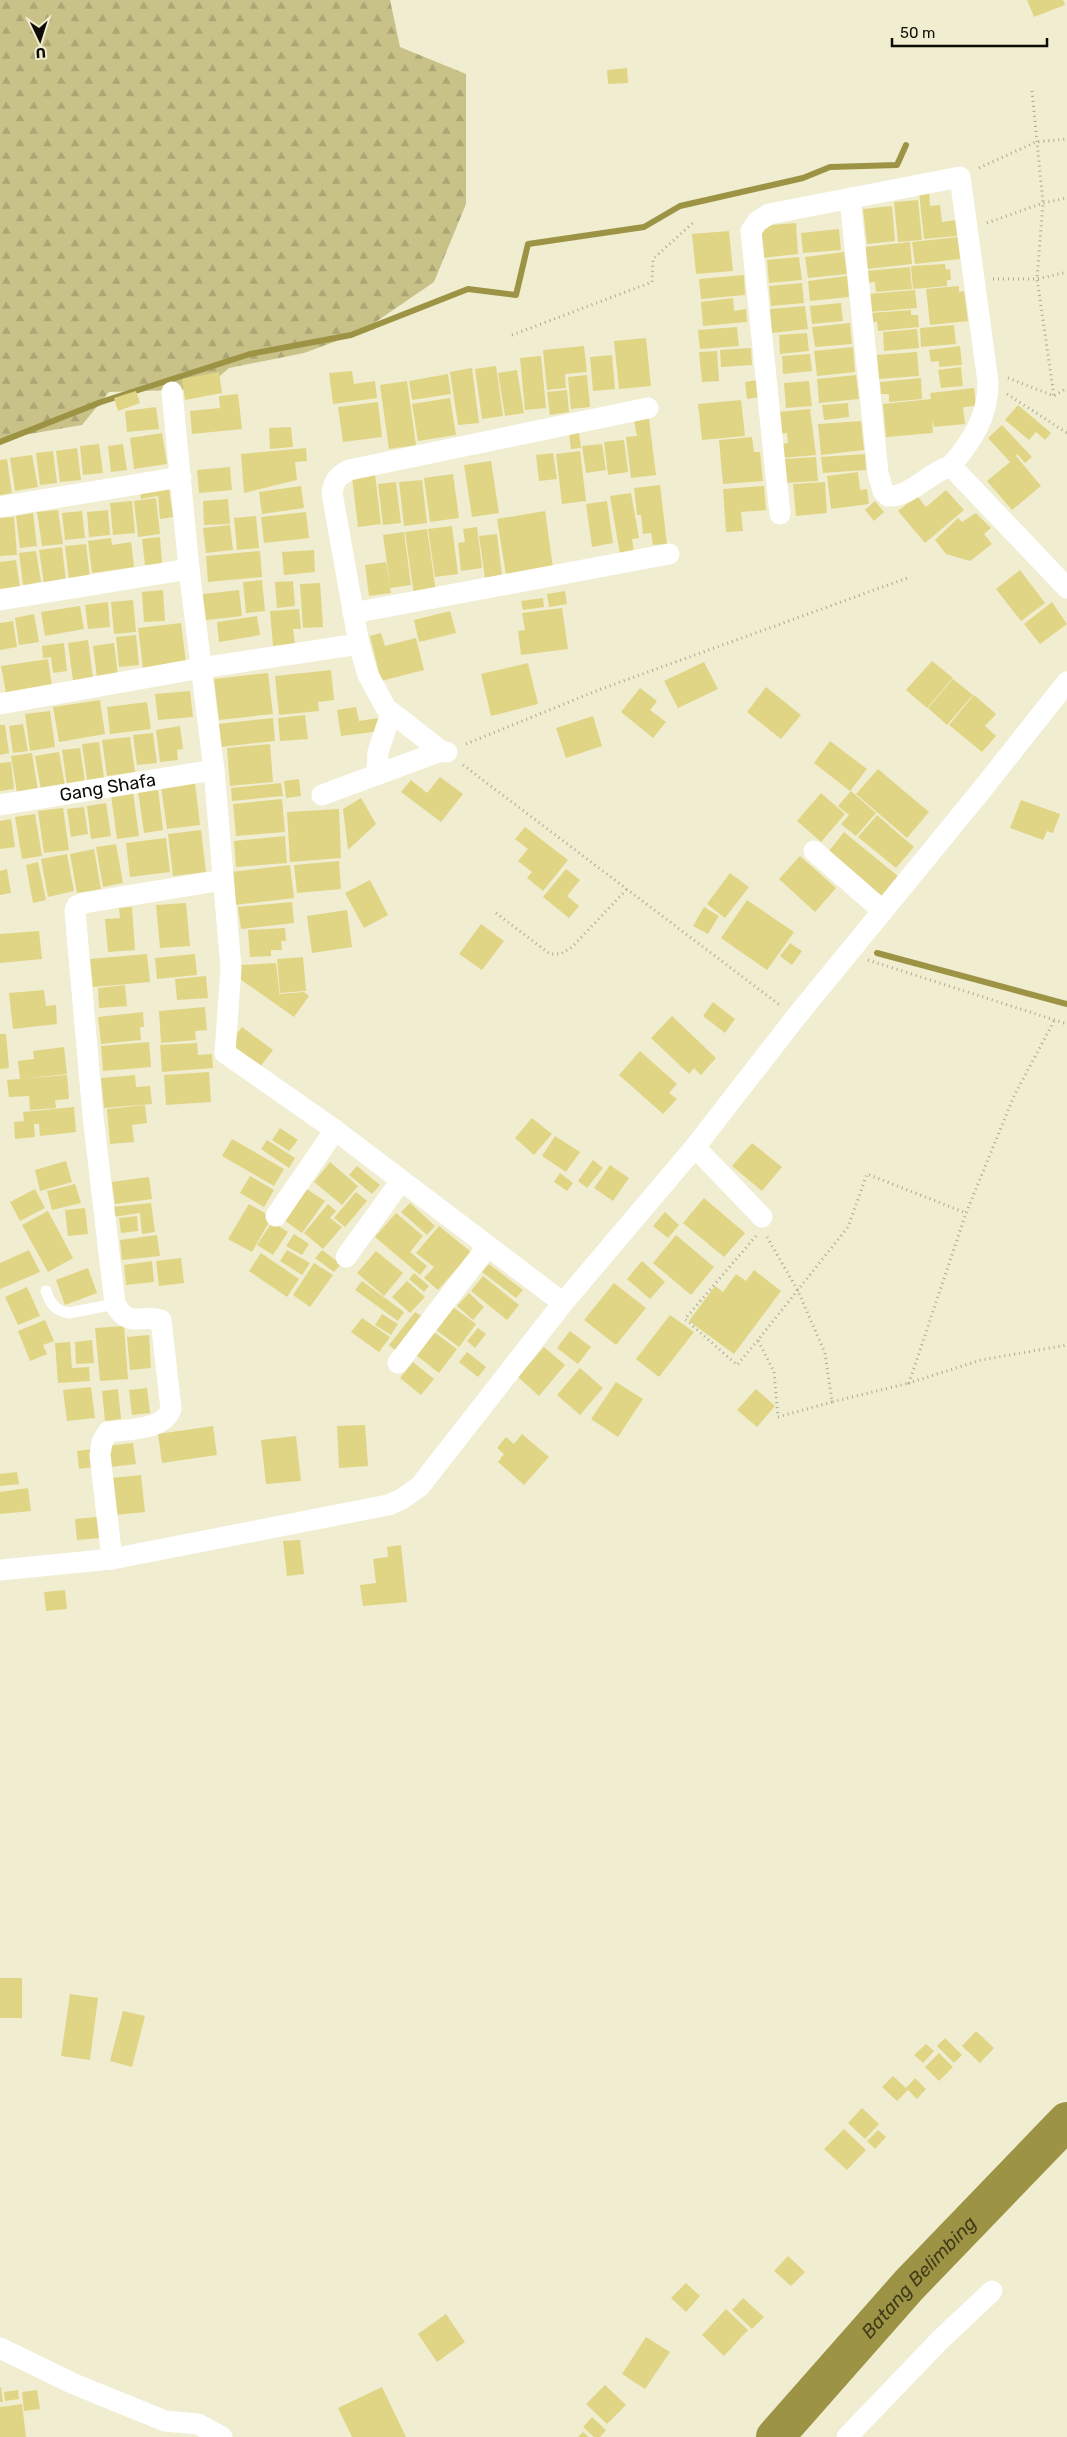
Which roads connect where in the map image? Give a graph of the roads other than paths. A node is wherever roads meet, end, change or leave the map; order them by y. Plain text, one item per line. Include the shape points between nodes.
1 (850, 198) junction
2 (172, 392) dead end
3 (648, 408) dead end
4 (951, 466) junction
5 (180, 477) junction
6 (0, 507) edge
7 (780, 514) dead end
8 (669, 554) dead end
9 (189, 569) junction
10 (1067, 588) edge
11 (0, 600) edge
12 (354, 613) junction
13 (359, 644) junction
14 (201, 668) junction
15 (1067, 682) edge
16 (0, 704) edge
17 (391, 713) junction
18 (214, 770) junction
19 (377, 774) junction
20 (322, 795) dead end
21 (0, 805) edge
22 (814, 851) dead end
23 (223, 880) junction
24 (883, 911) junction
25 (335, 1130) junction
26 (695, 1147) junction
27 (401, 1181) junction
28 (276, 1216) dead end
29 (762, 1217) dead end
30 (488, 1246) junction
31 (346, 1257) dead end
32 (46, 1291) dead end
33 (564, 1303) junction
34 (115, 1304) junction
35 (398, 1363) dead end
36 (112, 1559) junction
37 (0, 1570) edge
38 (992, 2291) dead end
39 (0, 2348) edge
40 (222, 2437) edge
41 (847, 2437) edge

1 - 4 street via 878,473 883,491 888,496 902,495 930,474
1 - 4 street via 960,177 988,401 971,441
1 - 7 street via 769,214 750,231
2 - 5 street
3 - 12 street via 349,470 338,476 332,493
4 - 10 street
5 - 6 street
5 - 9 street
8 - 12 street
9 - 11 street
9 - 14 street
12 - 13 street
13 - 14 street
13 - 17 street via 376,693
14 - 16 street
14 - 18 street
15 - 24 street
17 - 19 street via 378,752
17 - 19 street via 444,752
18 - 21 street, Gang Shafa
18 - 23 street
19 - 20 street
22 - 24 street
23 - 25 street via 231,968 225,1053
23 - 34 street via 84,903 75,911 93,1116
24 - 26 street
25 - 27 street
25 - 28 street
26 - 29 street
26 - 33 street
27 - 30 street
27 - 31 street
30 - 33 street
30 - 35 street
32 - 34 lane via 49,1300 62,1312
33 - 36 street via 420,1486 402,1499 388,1505
34 - 36 street via 123,1316 161,1320 171,1410 160,1422 108,1432 102,1442 100,1454
36 - 37 street
38 - 41 street
39 - 40 street via 74,2384 165,2421 198,2424

